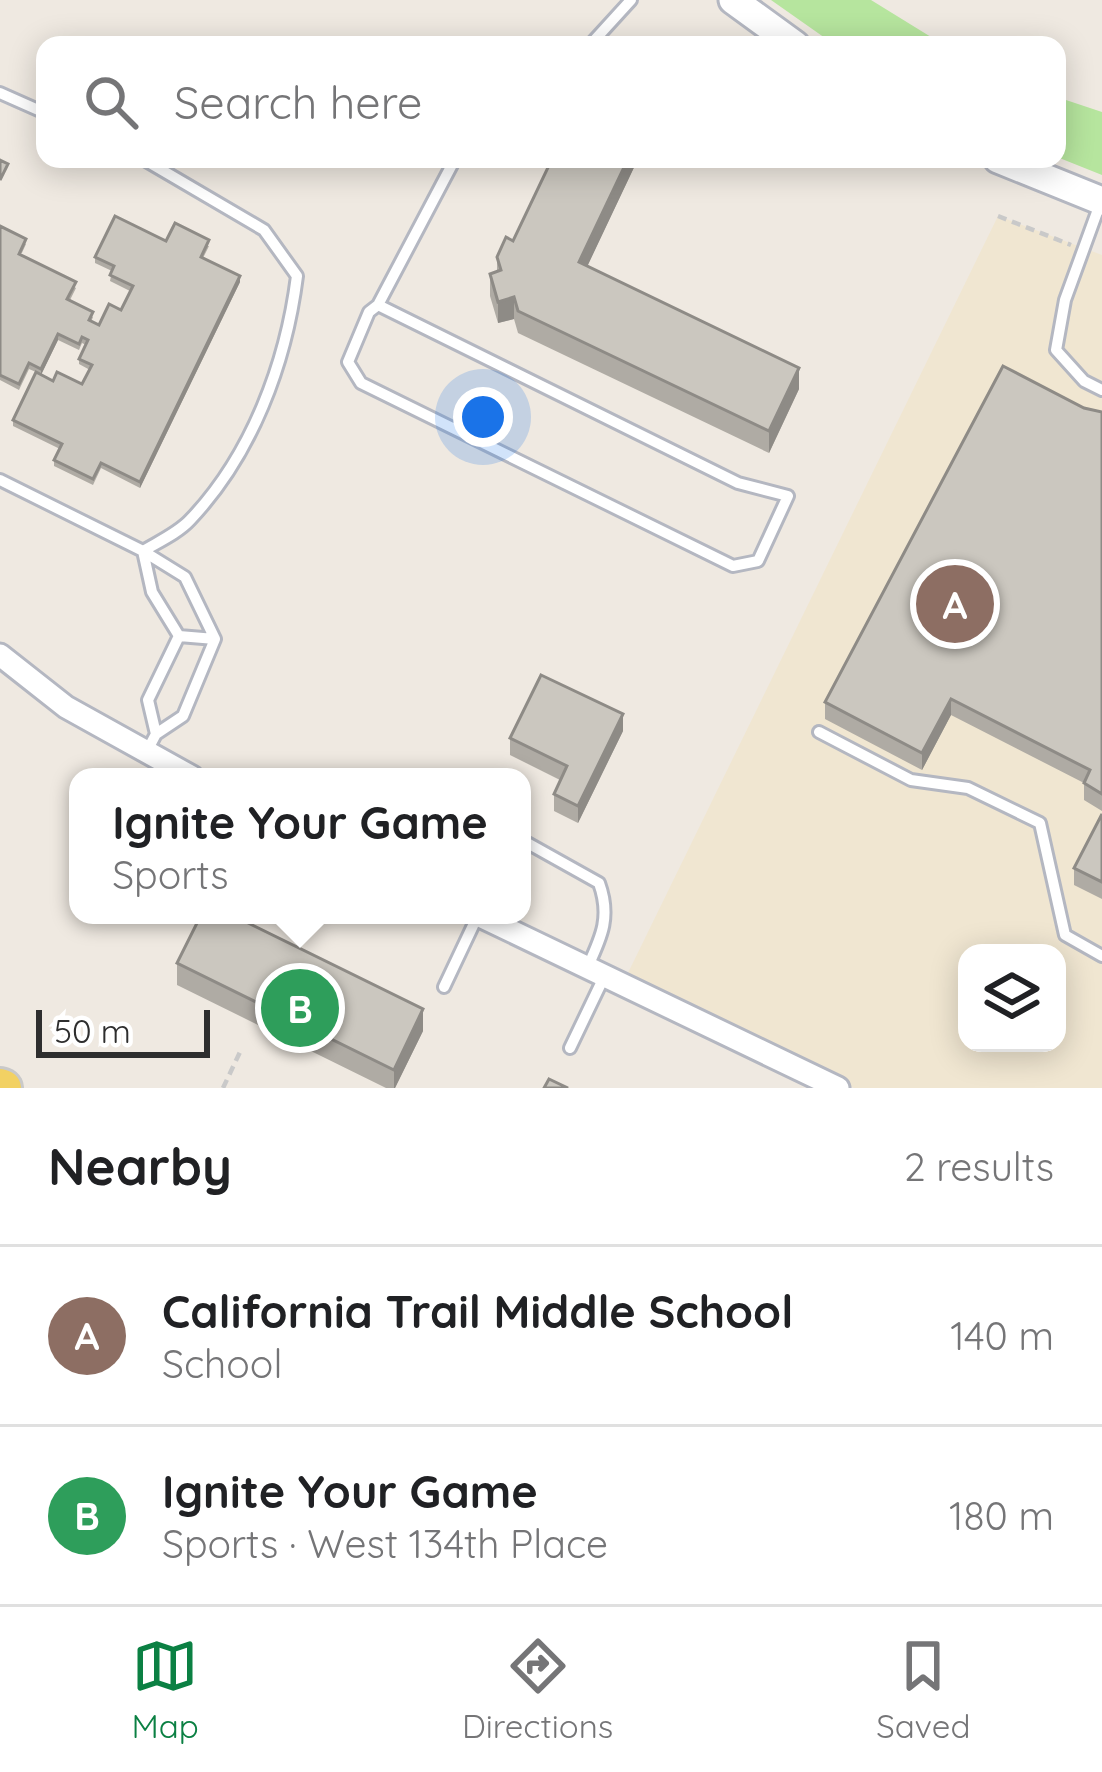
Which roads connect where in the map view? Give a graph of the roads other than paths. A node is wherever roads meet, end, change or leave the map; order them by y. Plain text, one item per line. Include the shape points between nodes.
1 (631, 0) edge
2 (733, 0) edge
3 (598, 36) edge
4 (783, 36) edge
5 (0, 93) edge
6 (36, 109) edge
7 (158, 168) edge
8 (450, 168) edge
9 (1020, 168) edge
10 (1102, 201) edge
11 (377, 305) junction
12 (1102, 390) edge
13 (0, 480) edge
14 (143, 551) junction
15 (179, 636) junction
16 (215, 639) junction
17 (0, 655) edge
18 (819, 732) dead end
19 (150, 744) junction
20 (180, 768) edge
21 (531, 845) edge
22 (474, 924) edge
23 (497, 924) edge
24 (1102, 956) edge
25 (596, 971) junction
26 (444, 987) dead end
27 (569, 1048) dead end
28 (794, 1078) edge
29 (838, 1088) edge

1 - 3 lane
2 - 4 street
5 - 6 lane
7 - 14 lane via 264,230 297,276 289,344 240,452 188,522
8 - 11 lane
9 - 10 street
10 - 12 lane via 1065,299 1056,350
11 - 11 lane via 738,484 788,496 773,538 758,561 733,566 361,383 348,362
13 - 14 lane
14 - 15 lane via 152,592
14 - 16 lane via 185,577
15 - 16 lane
15 - 19 lane via 148,700
16 - 19 lane via 183,716
17 - 19 street via 66,707
18 - 24 lane via 911,780 968,788 1040,823 1065,935
19 - 20 street
21 - 25 lane via 599,884 607,906
22 - 26 lane
23 - 25 street
25 - 27 lane
25 - 28 street
28 - 29 street

